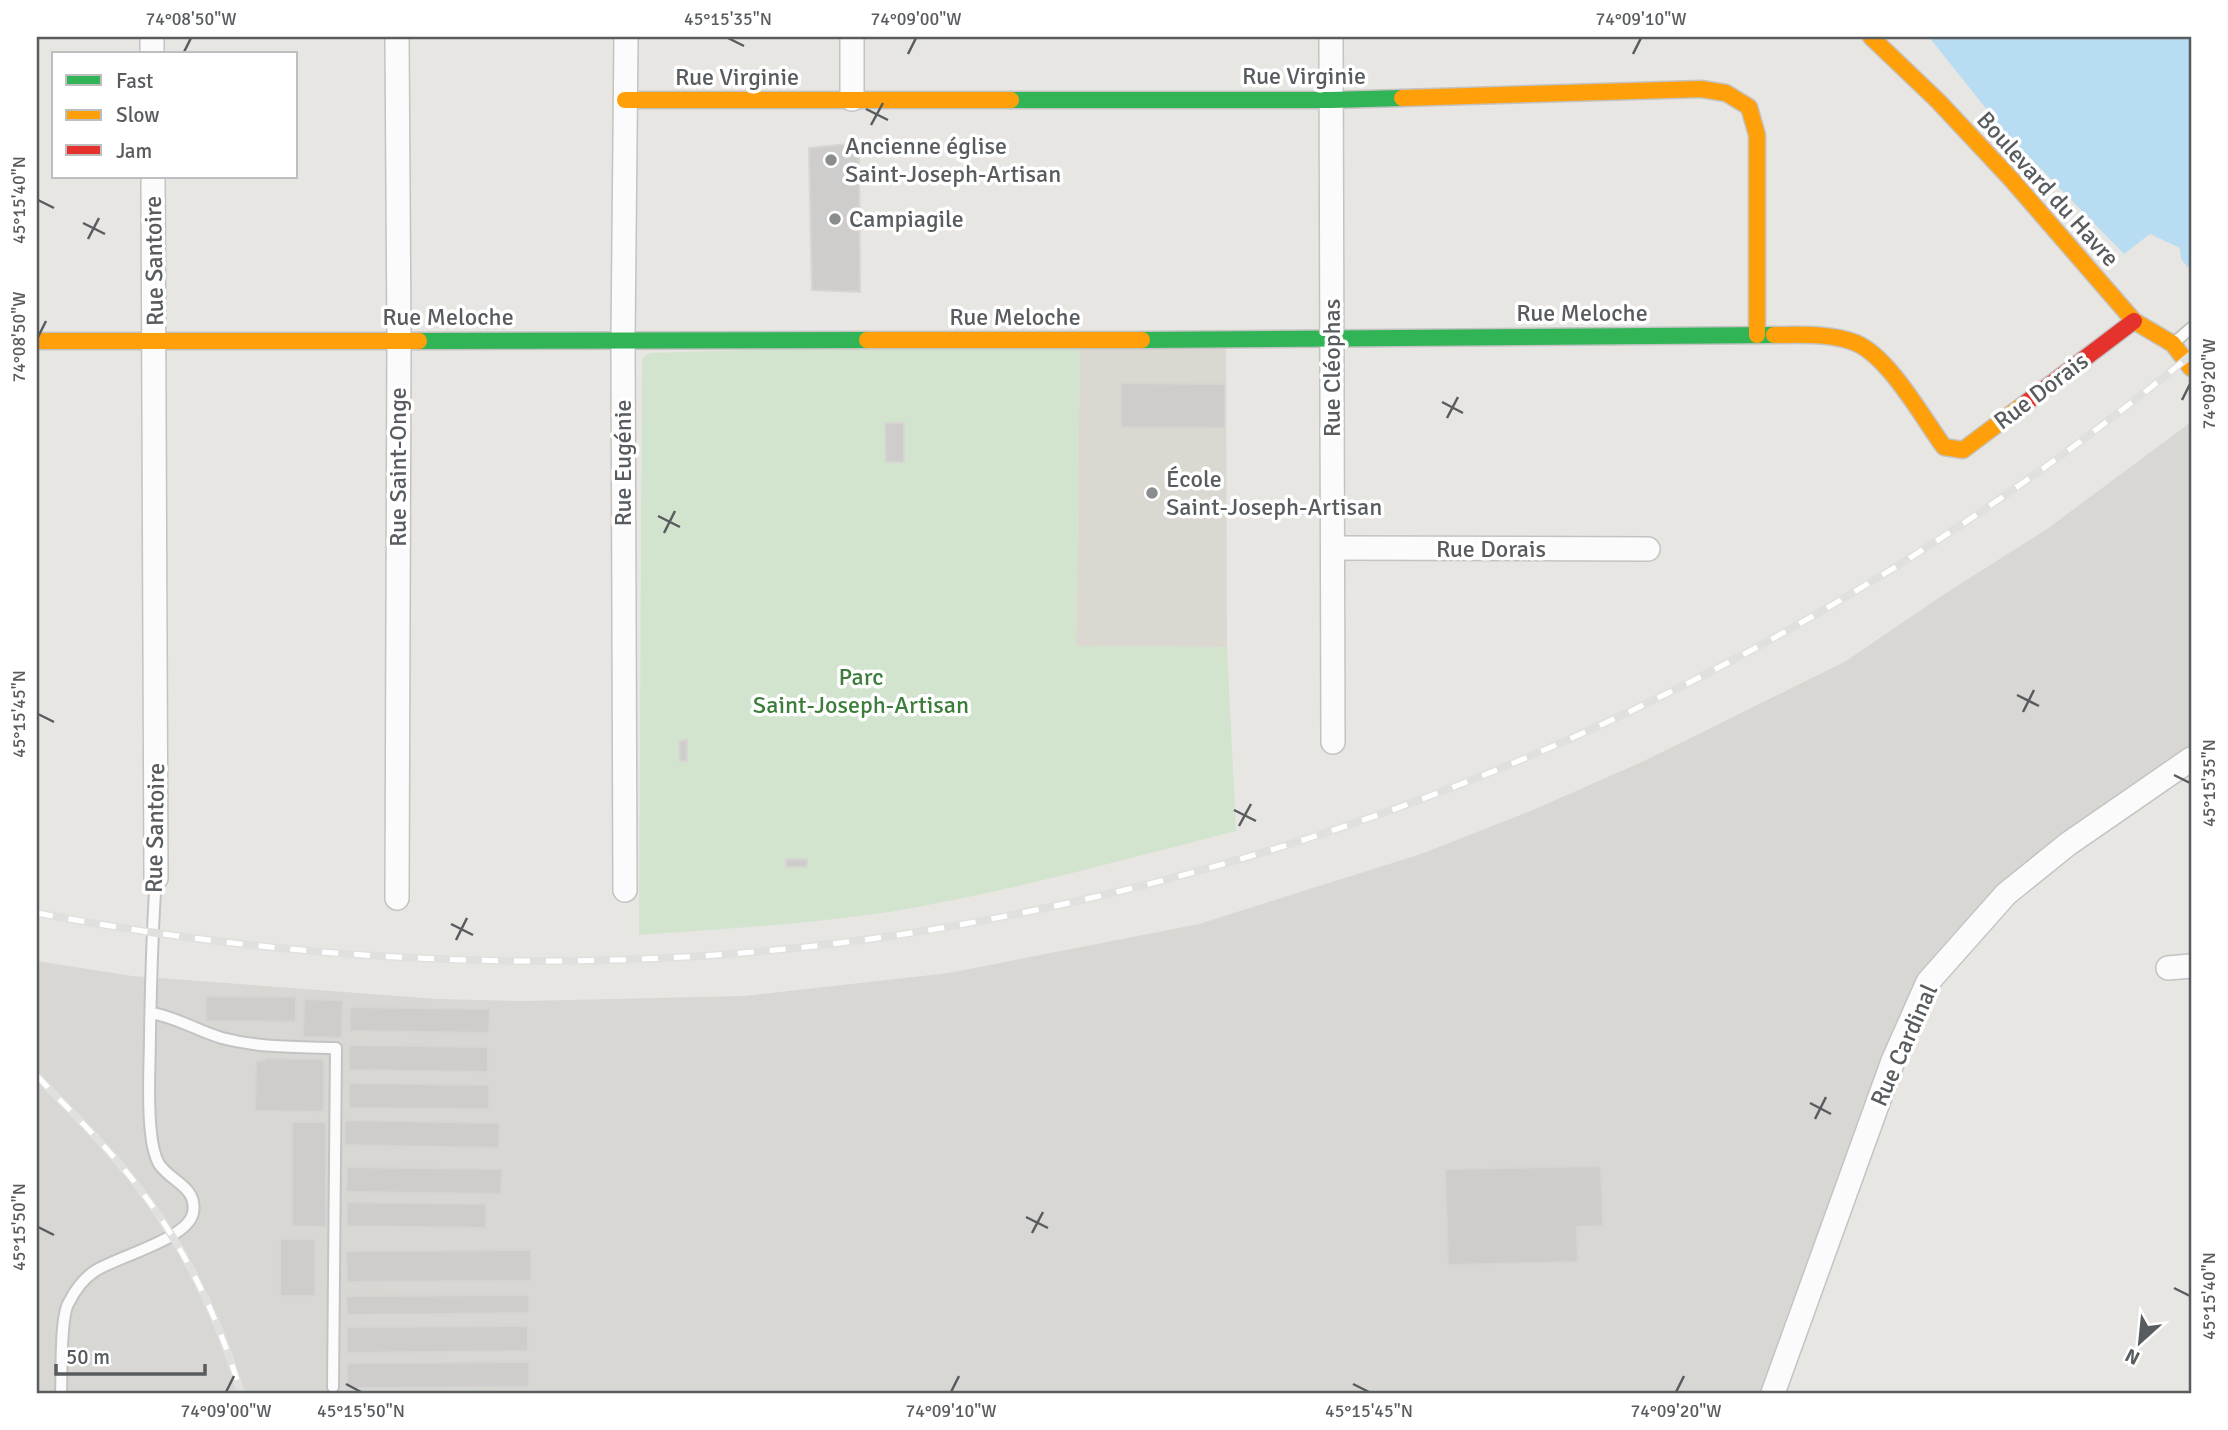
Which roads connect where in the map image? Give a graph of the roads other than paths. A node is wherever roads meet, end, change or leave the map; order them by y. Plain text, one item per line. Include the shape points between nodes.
1 (397, 37) edge
2 (626, 37) edge
3 (852, 37) edge
4 (1331, 37) edge
5 (1871, 37) edge
6 (852, 99) junction
7 (625, 100) junction
8 (1331, 100) junction
9 (153, 178) edge
10 (2134, 321) junction
11 (2191, 328) edge
12 (1757, 335) junction
13 (1332, 337) junction
14 (155, 340) junction
15 (399, 340) junction
16 (623, 340) junction
17 (37, 341) edge
18 (2173, 344) junction
19 (2191, 368) edge
20 (1944, 447) joint
21 (1333, 548) junction
22 (1648, 549) dead end
23 (1333, 742) dead end
24 (2191, 759) edge
25 (156, 878) joint
26 (625, 890) dead end
27 (397, 898) dead end
28 (2191, 966) edge
29 (2168, 968) dead end
30 (151, 1013) junction
31 (333, 1387) dead end
32 (61, 1393) edge
33 (1773, 1393) edge

1 - 15 street, Rue Saint-Onge
2 - 7 street, Rue Eugénie
3 - 6 street
4 - 8 street, Rue Cléophas
5 - 10 street, Boulevard du Havre via 2011,179
6 - 7 street, Rue Virginie
6 - 8 street, Rue Virginie
7 - 16 street, Rue Eugénie
8 - 12 street, Rue Virginie via 1701,89 1726,93 1749,107 1756,135
8 - 13 street, Rue Cléophas
9 - 14 street, Rue Santoire
10 - 18 street, Boulevard du Havre
10 - 20 street, Rue Dorais via 1963,450
11 - 18 lane
12 - 13 street, Rue Meloche
12 - 20 street, Rue Meloche via 1837,338 1860,345 1881,362
13 - 16 street, Rue Meloche
13 - 21 street, Rue Cléophas
14 - 15 street, Rue Meloche
14 - 17 street, Rue Meloche
14 - 25 street, Rue Santoire
15 - 16 street, Rue Meloche
15 - 27 street, Rue Saint-Onge
16 - 26 street, Rue Eugénie
18 - 19 street, Boulevard du Havre
21 - 22 street, Rue Dorais
21 - 23 street, Rue Cléophas
24 - 33 street, Rue Cardinal via 2068,844 2007,894 1928,982 1892,1061
25 - 30 lane, Rue Santoire
28 - 29 street
30 - 31 lane via 251,1044 336,1048
30 - 32 lane, Rue Santoire via 151,1134 160,1164 190,1191 193,1216 172,1235 94,1271 78,1287 67,1306

